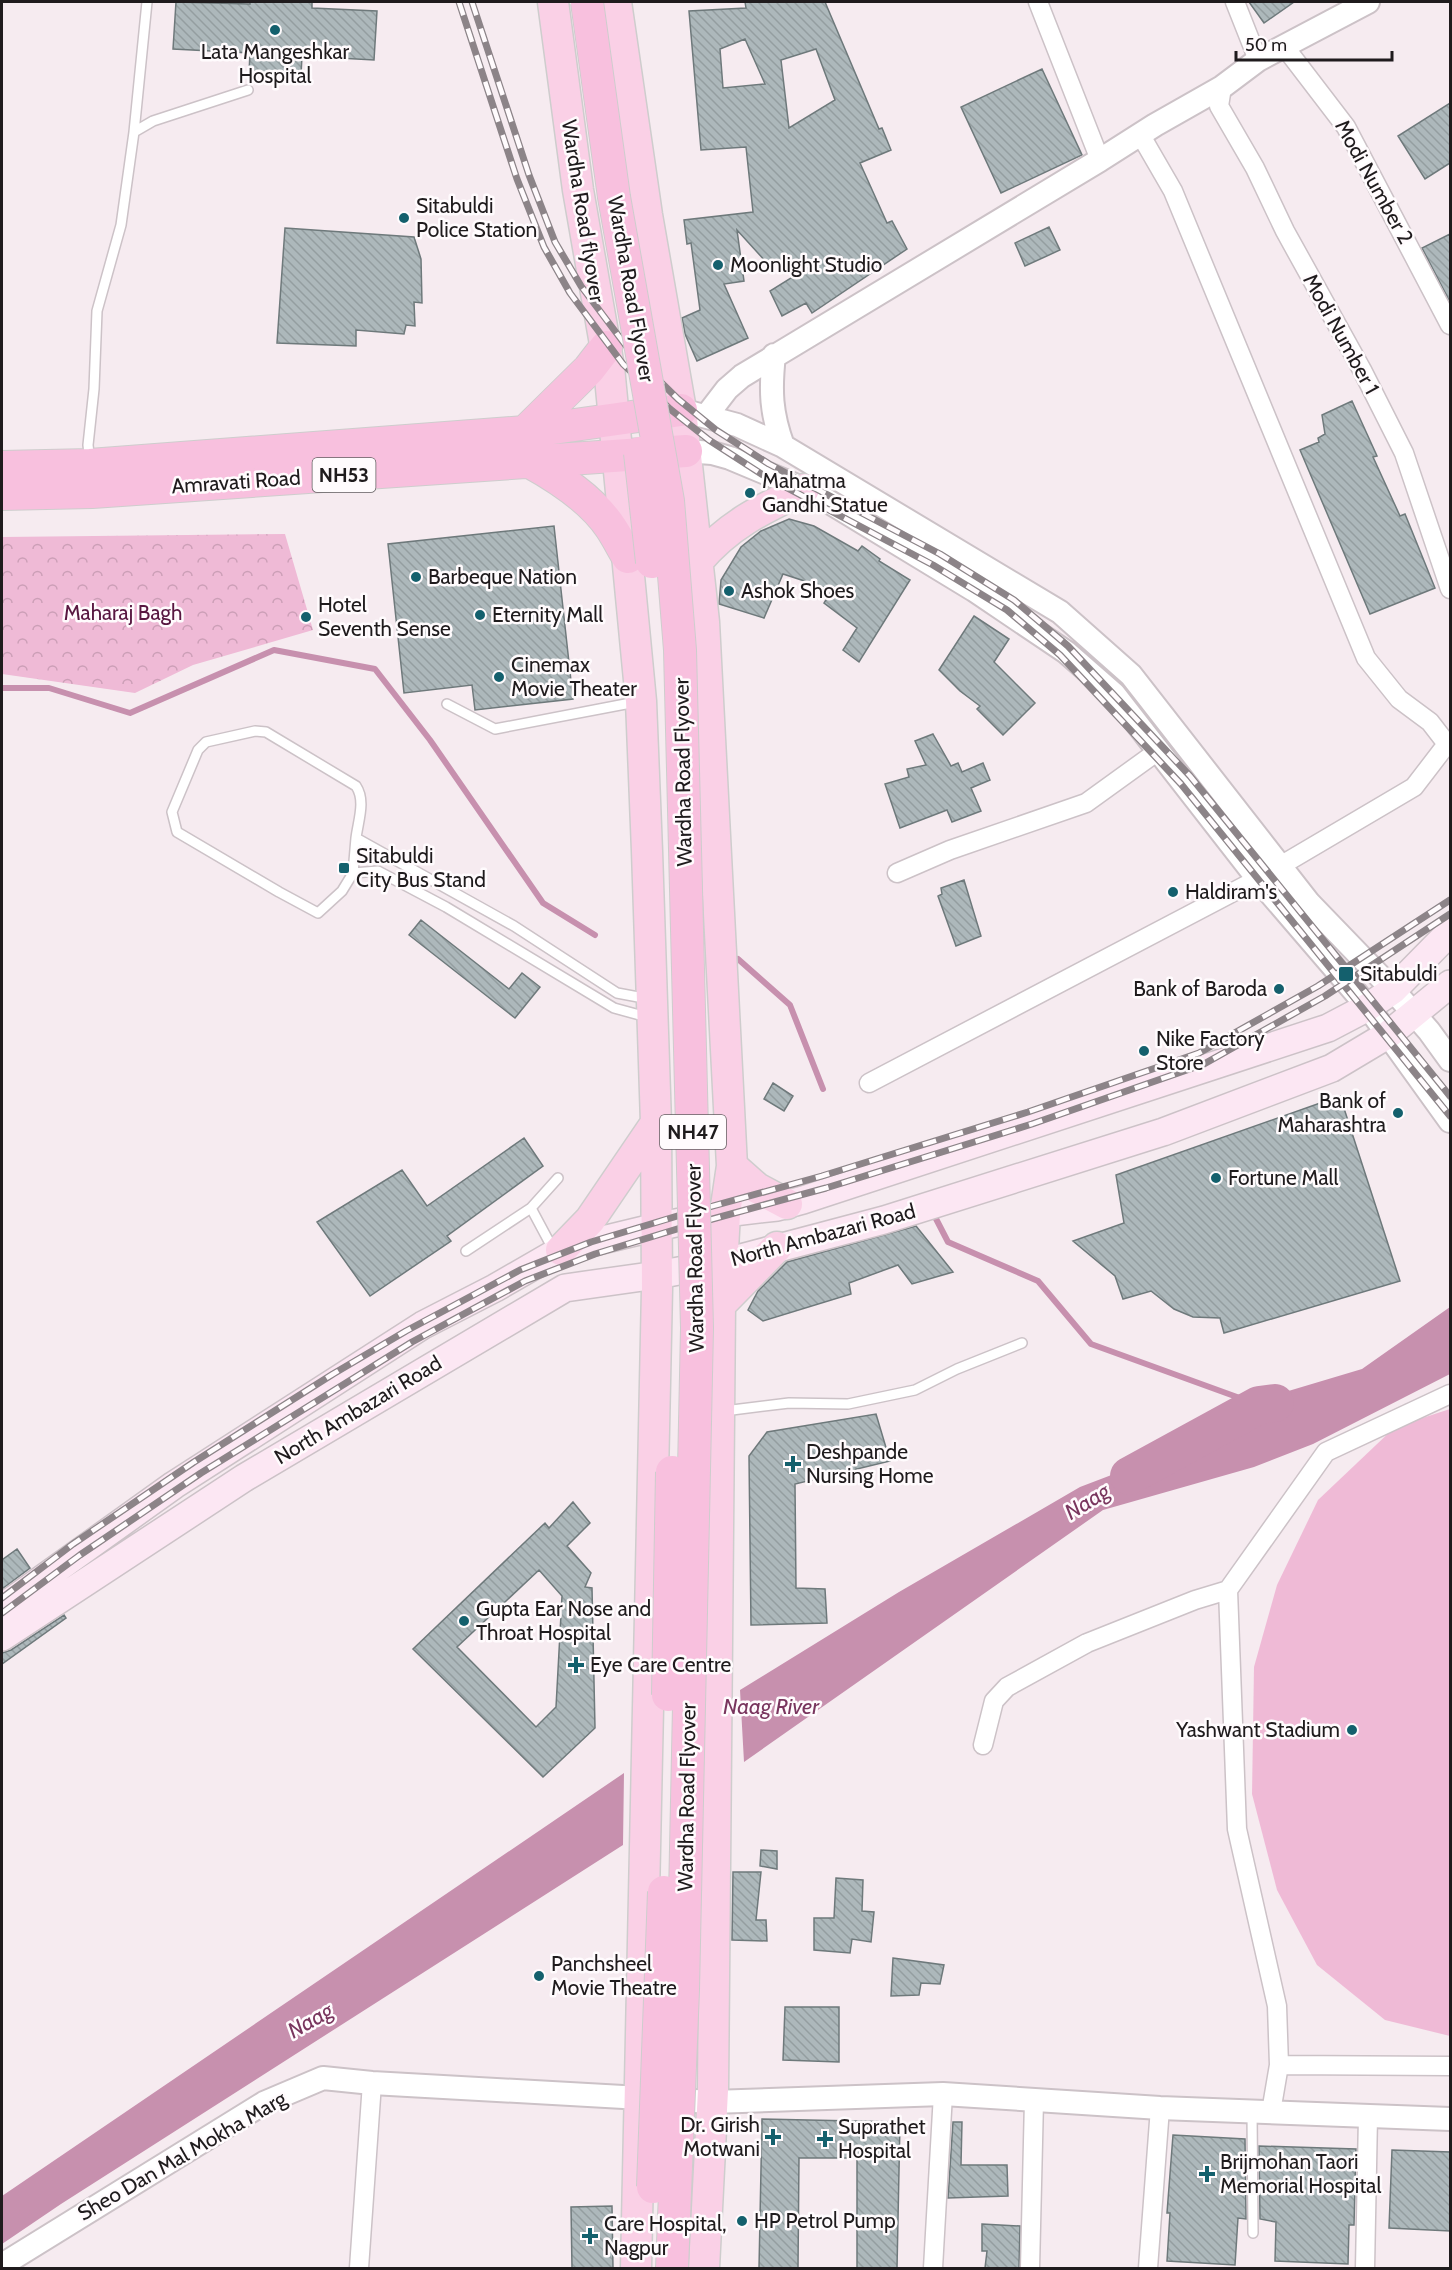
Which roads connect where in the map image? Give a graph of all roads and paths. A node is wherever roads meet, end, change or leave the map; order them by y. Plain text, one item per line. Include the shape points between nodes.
1 (147, 2) edge
2 (553, 2) edge
3 (570, 2) edge
4 (587, 2) edge
5 (616, 2) edge
6 (1038, 2) edge
7 (1235, 2) edge
8 (1368, 2) edge
9 (1284, 46) junction
10 (1258, 60) junction
11 (1221, 87) junction
12 (248, 90) dead end
13 (134, 132) junction
14 (1140, 135) junction
15 (1100, 160) junction
16 (1450, 325) edge
17 (606, 347) junction
18 (774, 356) junction
19 (614, 420) junction
20 (689, 426) junction
21 (783, 446) junction
22 (527, 447) junction
23 (617, 455) junction
24 (2, 467) edge
25 (91, 478) junction
26 (804, 489) junction
27 (2, 494) edge
28 (627, 557) junction
29 (698, 561) junction
30 (1450, 589) edge
31 (641, 701) junction
32 (447, 704) dead end
33 (1158, 751) junction
34 (356, 838) junction
35 (1280, 866) junction
36 (353, 873) junction
37 (897, 873) dead end
38 (1258, 879) junction
39 (1450, 932) edge
40 (1450, 984) edge
41 (1393, 990) junction
42 (1368, 1007) junction
43 (652, 1009) junction
44 (1415, 1015) junction
45 (1389, 1034) junction
46 (1450, 1060) edge
47 (868, 1083) dead end
48 (1450, 1121) edge
49 (656, 1123) junction
50 (732, 1166) junction
51 (558, 1178) dead end
52 (787, 1204) junction
53 (531, 1208) junction
54 (725, 1213) junction
55 (656, 1227) junction
56 (777, 1247) junction
57 (466, 1251) dead end
58 (558, 1251) junction
59 (722, 1263) junction
60 (657, 1275) junction
61 (720, 1305) junction
62 (1022, 1343) dead end
63 (1450, 1394) edge
64 (719, 1412) junction
65 (174, 1485) junction
66 (195, 1512) junction
67 (1228, 1590) junction
68 (2, 1608) edge
69 (2, 1637) edge
70 (983, 1745) dead end
71 (1279, 2065) junction
72 (1450, 2066) edge
73 (372, 2083) junction
74 (943, 2094) junction
75 (640, 2097) junction
76 (1034, 2100) junction
77 (712, 2102) junction
78 (1160, 2108) junction
79 (1261, 2112) junction
80 (1368, 2116) junction
81 (1450, 2119) edge
82 (1253, 2233) dead end
83 (2, 2265) edge
84 (359, 2268) edge
85 (636, 2268) edge
86 (651, 2268) edge
87 (672, 2268) edge
88 (704, 2268) edge
89 (933, 2268) edge
90 (1030, 2268) edge
91 (1148, 2268) edge
92 (1365, 2268) edge

1 - 13 lane
2 - 17 main road, Wardha Road flyover via 578,190
3 - 86 highway, Wardha Road Flyover / NH47, bridge via 640,450 658,618 676,1284 664,1878
4 - 87 highway, Wardha Road Flyover / NH47, bridge via 614,197 668,501 680,650 697,1328 683,1990
5 - 20 main road via 647,215
6 - 15 street
7 - 10 street
8 - 9 street
9 - 10 street
9 - 16 street, Modi Number 2 via 1346,127
10 - 11 street
11 - 14 street
11 - 30 street, Modi Number 1 via 1220,106 1404,453
12 - 13 lane via 153,121
13 - 25 lane via 121,225 97,311 88,445
14 - 15 street
14 - 35 street via 1173,191 1366,658 1400,699 1430,722 1448,744 1414,787
15 - 18 street
17 - 19 main road, Wardha Road flyover
17 - 22 highway
18 - 20 street via 742,376
18 - 21 street via 771,405
19 - 20 highway, Amravati Road / NH53
19 - 22 highway, Amravati Road / NH53
19 - 23 main road, Wardha Road flyover
20 - 21 street via 737,425
20 - 23 highway, Amravati Road / NH53
20 - 26 street via 711,453
20 - 29 main road
21 - 35 street via 1060,612 1131,675
22 - 23 highway, Amravati Road / NH53
22 - 25 highway, Amravati Road / NH53
22 - 28 highway via 594,508 610,526
23 - 28 main road, Wardha Road flyover
24 - 25 highway, Amravati Road / NH53
25 - 27 highway, Amravati Road / NH53
26 - 29 main road via 735,525
26 - 33 street via 974,590 1066,652 1114,694
28 - 31 main road, Wardha Road flyover
29 - 50 main road
31 - 32 lane via 495,729
31 - 43 main road, Wardha Road flyover
33 - 37 street via 1086,803 950,850
33 - 38 street
34 - 36 lane
34 - 36 lane via 361,803 356,786 266,732 206,742 198,750 171,812 177,832 318,913 342,891
34 - 43 lane via 514,926 617,993
35 - 41 street via 1309,903
36 - 43 lane via 378,871 614,1008
38 - 42 street
38 - 47 street
39 - 41 main road, North Ambazari Road
40 - 44 main road, North Ambazari Road
41 - 42 main road, North Ambazari Road
41 - 44 street
42 - 45 street
42 - 52 main road, North Ambazari Road via 1328,1028
43 - 49 main road, Wardha Road flyover
44 - 45 main road, North Ambazari Road
44 - 46 street
45 - 48 street
45 - 56 main road, North Ambazari Road via 1332,1068 1163,1132 884,1220
49 - 55 main road, Wardha Road flyover
49 - 58 main road via 590,1220
50 - 52 main road via 757,1188
50 - 54 main road
51 - 53 lane
52 - 54 main road, North Ambazari Road
53 - 57 lane
53 - 58 lane
54 - 55 main road, North Ambazari Road
54 - 59 main road
55 - 58 main road, North Ambazari Road
55 - 60 main road, Wardha Road flyover
56 - 59 main road, North Ambazari Road
56 - 61 main road
58 - 65 main road, North Ambazari Road via 423,1325
59 - 60 main road, North Ambazari Road
59 - 61 main road
60 - 66 main road, North Ambazari Road via 565,1288 244,1478
60 - 75 main road, Wardha Road flyover
61 - 64 main road
62 - 64 lane via 915,1390 848,1404 789,1403
63 - 67 street via 1326,1452
64 - 77 main road
65 - 66 main road
65 - 68 main road, North Ambazari Road
66 - 69 main road, North Ambazari Road
67 - 70 street via 1087,1643 1007,1687 994,1701
67 - 71 street via 1237,1829 1277,2006
71 - 72 street
71 - 79 street
73 - 75 street, Sheo Dan Mal Mokha Marg
73 - 83 street, Sheo Dan Mal Mokha Marg via 322,2078 264,2103
73 - 84 street
74 - 76 street, Sheo Dan Mal Mokha Marg
74 - 77 street, Sheo Dan Mal Mokha Marg
74 - 89 street
75 - 77 street, Sheo Dan Mal Mokha Marg
75 - 85 main road, Wardha Road flyover
76 - 78 street, Sheo Dan Mal Mokha Marg
76 - 90 street
77 - 88 main road
78 - 79 street, Sheo Dan Mal Mokha Marg
78 - 91 street
79 - 80 street, Sheo Dan Mal Mokha Marg
79 - 82 lane
80 - 81 street, Sheo Dan Mal Mokha Marg
80 - 92 street

